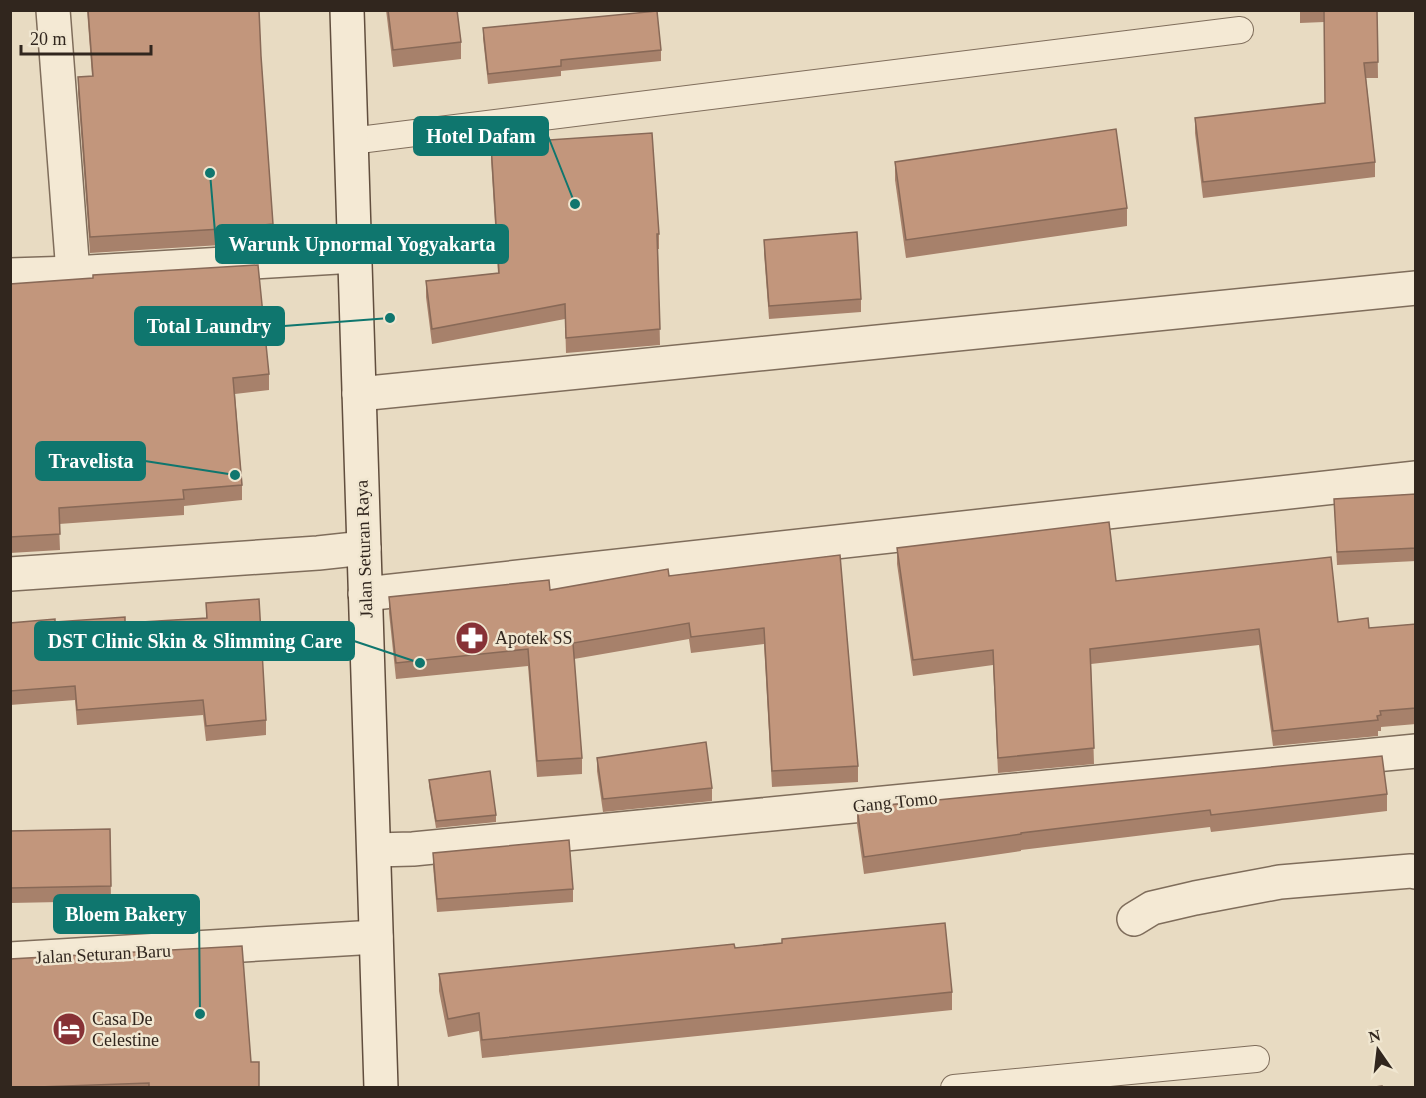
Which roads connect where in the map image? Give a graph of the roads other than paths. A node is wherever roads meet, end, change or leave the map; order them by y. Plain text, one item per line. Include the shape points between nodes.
1 (52, 10) edge
2 (347, 10) edge
3 (1240, 30) dead end
4 (351, 141) junction
5 (355, 256) junction
6 (73, 273) junction
7 (10, 275) edge
8 (1416, 288) edge
9 (359, 394) junction
10 (1416, 478) edge
11 (364, 548) junction
12 (10, 574) edge
13 (365, 594) junction
14 (1416, 751) edge
15 (374, 850) junction
16 (1416, 872) edge
17 (1134, 919) dead end
18 (376, 937) junction
19 (10, 959) edge
20 (1256, 1059) dead end
21 (381, 1088) edge
22 (954, 1088) edge

1 - 6 street
2 - 4 street, Jalan Seturan Raya
3 - 4 lane
4 - 5 street, Jalan Seturan Raya
5 - 6 street
5 - 9 street, Jalan Seturan Raya
6 - 7 street
8 - 9 street
9 - 11 street, Jalan Seturan Raya
10 - 13 street
11 - 12 street
11 - 13 street, Jalan Seturan Raya
13 - 15 street, Jalan Seturan Raya
14 - 15 street, Gang Tomo
15 - 18 street, Jalan Seturan Raya
16 - 17 street via 1280,882 1152,908
18 - 19 street, Jalan Seturan Baru
18 - 21 street, Jalan Seturan Raya
20 - 22 lane

